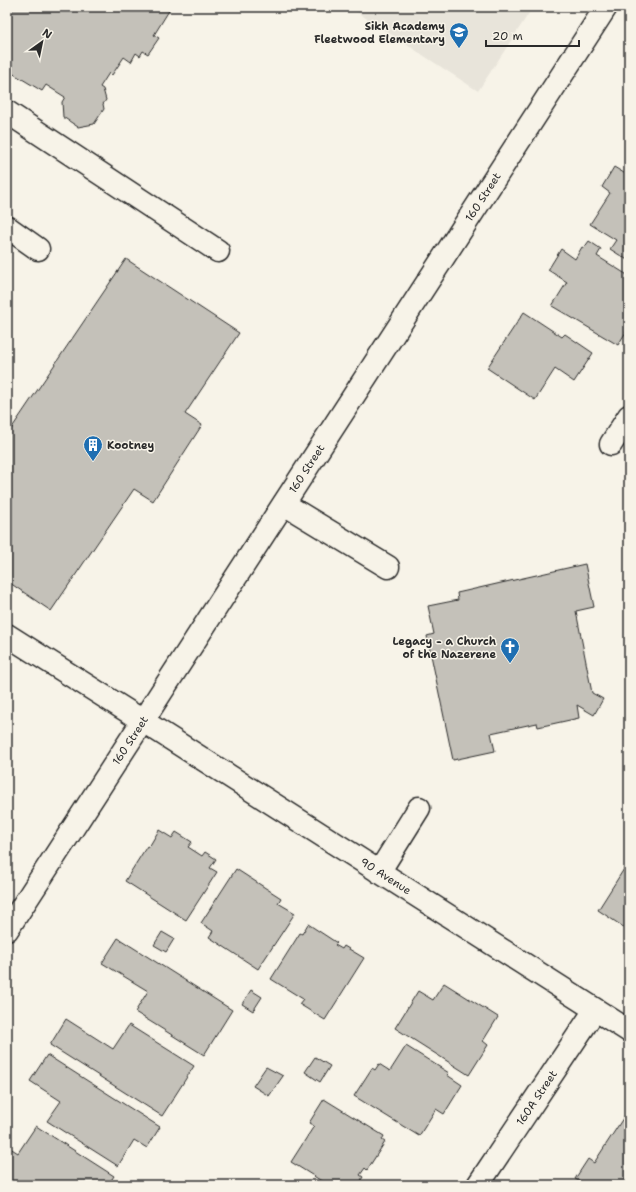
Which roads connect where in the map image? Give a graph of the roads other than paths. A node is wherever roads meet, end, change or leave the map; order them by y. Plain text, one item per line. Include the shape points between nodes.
1 (606, 7) edge
2 (7, 112) edge
3 (7, 227) edge
4 (38, 249) dead end
5 (218, 251) dead end
6 (629, 416) edge
7 (611, 444) dead end
8 (284, 504) junction
9 (388, 567) dead end
10 (7, 635) edge
11 (143, 721) junction
12 (419, 808) dead end
13 (379, 872) junction
14 (7, 930) edge
15 (595, 1010) junction
16 (629, 1031) edge
17 (478, 1185) edge

1 - 8 main road, 160 Street
2 - 5 main road
3 - 4 main road
6 - 7 main road
8 - 9 main road
8 - 11 main road, 160 Street
10 - 11 main road, 90 Avenue
11 - 13 main road, 90 Avenue
11 - 14 main road, 160 Street
12 - 13 main road
13 - 15 main road, 90 Avenue
15 - 16 main road, 90 Avenue
15 - 17 main road, 160A Street

